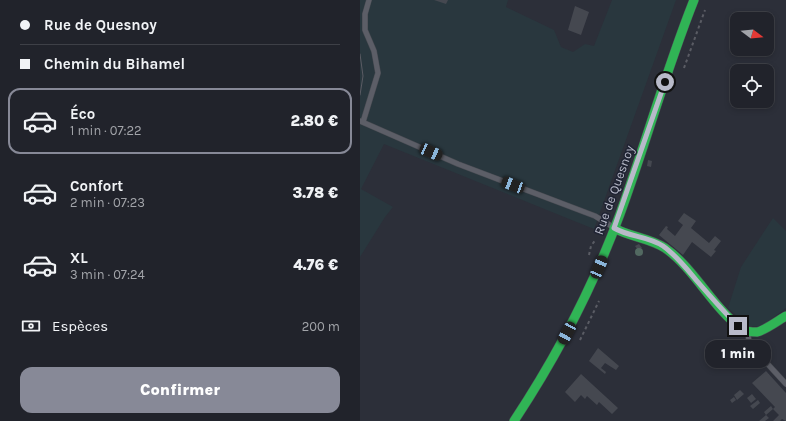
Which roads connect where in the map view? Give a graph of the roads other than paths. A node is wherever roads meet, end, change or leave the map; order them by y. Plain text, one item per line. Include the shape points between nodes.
1 (369, 0) edge
2 (694, 0) edge
3 (362, 122) edge
4 (614, 228) junction
5 (786, 316) edge
6 (748, 332) junction
7 (786, 384) edge
8 (514, 421) edge

1 - 3 lane via 365,14 365,30 374,51 378,73
2 - 4 main road, Rue de Quesnoy
3 - 4 lane via 458,164 595,216
4 - 6 main road via 656,242 665,248 727,315
4 - 8 main road, Rue de Quesnoy via 571,326
5 - 6 main road via 759,332
6 - 7 lane via 752,347

